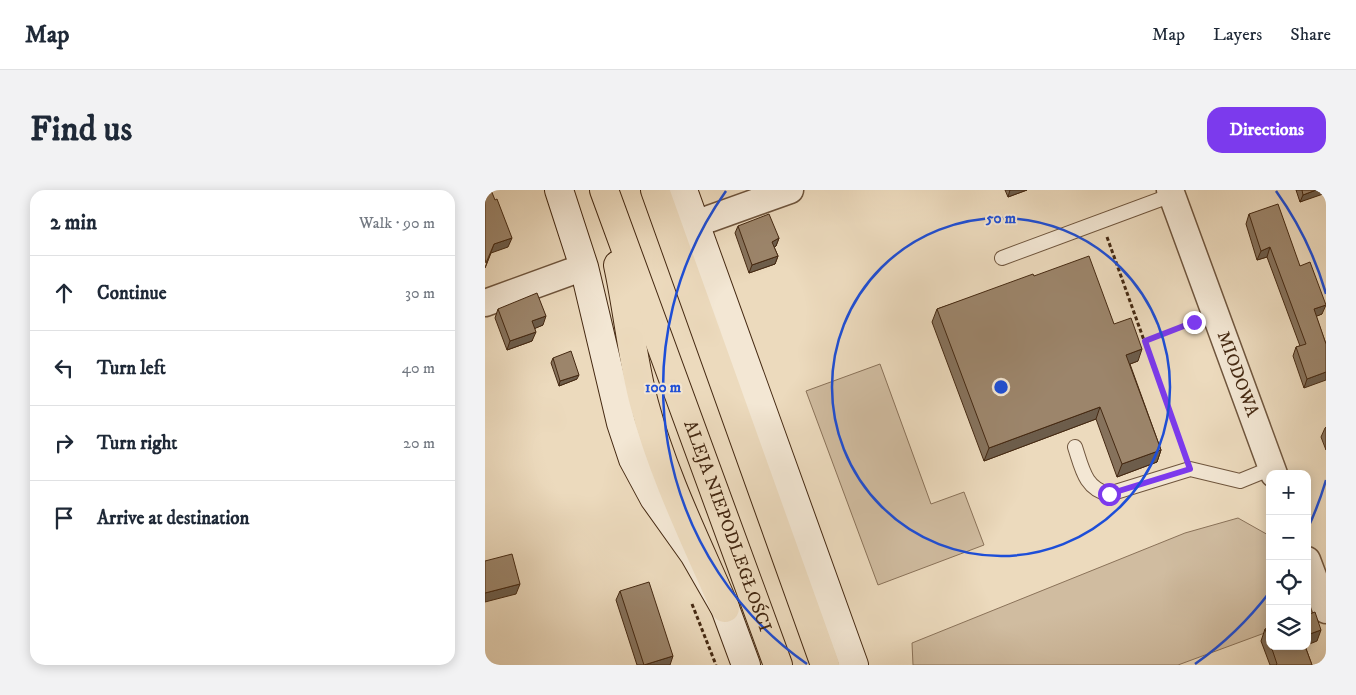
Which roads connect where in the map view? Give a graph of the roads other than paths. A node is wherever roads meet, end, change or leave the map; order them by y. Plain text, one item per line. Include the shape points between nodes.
1 (559, 190) edge
2 (603, 190) edge
3 (655, 190) edge
4 (683, 190) edge
5 (790, 190) edge
6 (1171, 193) edge
7 (695, 224) junction
8 (1002, 258) dead end
9 (584, 267) junction
10 (485, 303) edge
11 (1075, 447) dead end
12 (1273, 470) edge
13 (1266, 473) edge
14 (1311, 571) edge
15 (725, 608) junction
16 (1326, 610) edge
17 (746, 665) edge
18 (778, 665) edge
19 (825, 665) edge
20 (855, 665) edge

1 - 9 main road
2 - 15 main road via 644,403 663,467
2 - 18 main road, ALEJA NIEPODLEGŁOŚCI
3 - 19 main road
4 - 7 main road
5 - 7 street
6 - 8 lane
6 - 12 street, MIODOWA
7 - 20 main road
9 - 10 street
9 - 15 main road via 621,423 633,459 654,498 694,554
11 - 13 lane via 1088,483 1099,492 1109,494 1190,469 1240,482
14 - 16 street
15 - 17 main road

